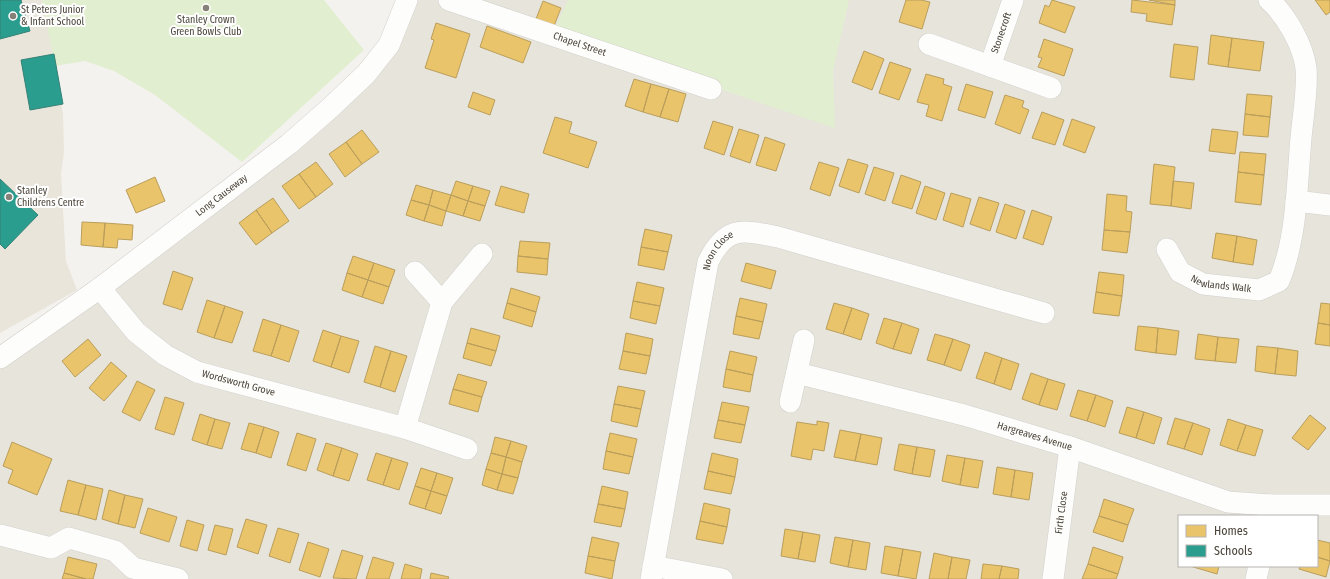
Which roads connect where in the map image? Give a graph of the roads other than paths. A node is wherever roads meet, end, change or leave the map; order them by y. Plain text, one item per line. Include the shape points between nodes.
1 (407, 0) edge
2 (449, 0) edge
3 (1013, 0) edge
4 (1269, 0) edge
5 (929, 44) dead end
6 (990, 66) junction
7 (1051, 88) dead end
8 (710, 89) dead end
9 (1296, 200) junction
10 (1330, 205) edge
11 (1167, 248) dead end
12 (482, 254) dead end
13 (415, 272) dead end
14 (100, 288) junction
15 (442, 302) junction
16 (1039, 307) dead end
17 (804, 340) dead end
18 (0, 358) edge
19 (797, 373) junction
20 (790, 402) dead end
21 (405, 428) junction
22 (1070, 447) junction
23 (467, 449) dead end
24 (1330, 504) edge
25 (1269, 510) edge
26 (0, 535) edge
27 (1259, 567) edge
28 (652, 572) edge
29 (172, 578) edge
30 (722, 579) edge
31 (1053, 579) edge
32 (1256, 579) edge

1 - 14 street, Long Causeway via 389,45 366,74 329,109 283,149
2 - 8 street, Chapel Street
3 - 6 street, Stonecroft
4 - 9 street, Newlands Walk via 1294,31 1306,68
5 - 6 street, Stonecroft
6 - 7 street, Stonecroft
9 - 10 street
9 - 11 street, Newlands Walk via 1285,268 1279,281 1259,290 1203,284 1180,272
12 - 15 street
13 - 15 street
14 - 18 street, Long Causeway
14 - 21 street, Wordsworth Grove via 136,332 165,355 198,372
15 - 21 street
16 - 28 street, Noon Close via 778,237 750,231 730,234 716,246 708,262
17 - 19 street
19 - 20 street
19 - 22 street, Hargreaves Avenue via 964,415
21 - 23 street, Wordsworth Grove
22 - 25 street, Hargreaves Avenue via 1228,502
22 - 31 street, Firth Close
24 - 25 street, Hargreaves Avenue
26 - 29 street via 51,548 69,538 115,551 133,568
27 - 32 street
28 - 30 street

